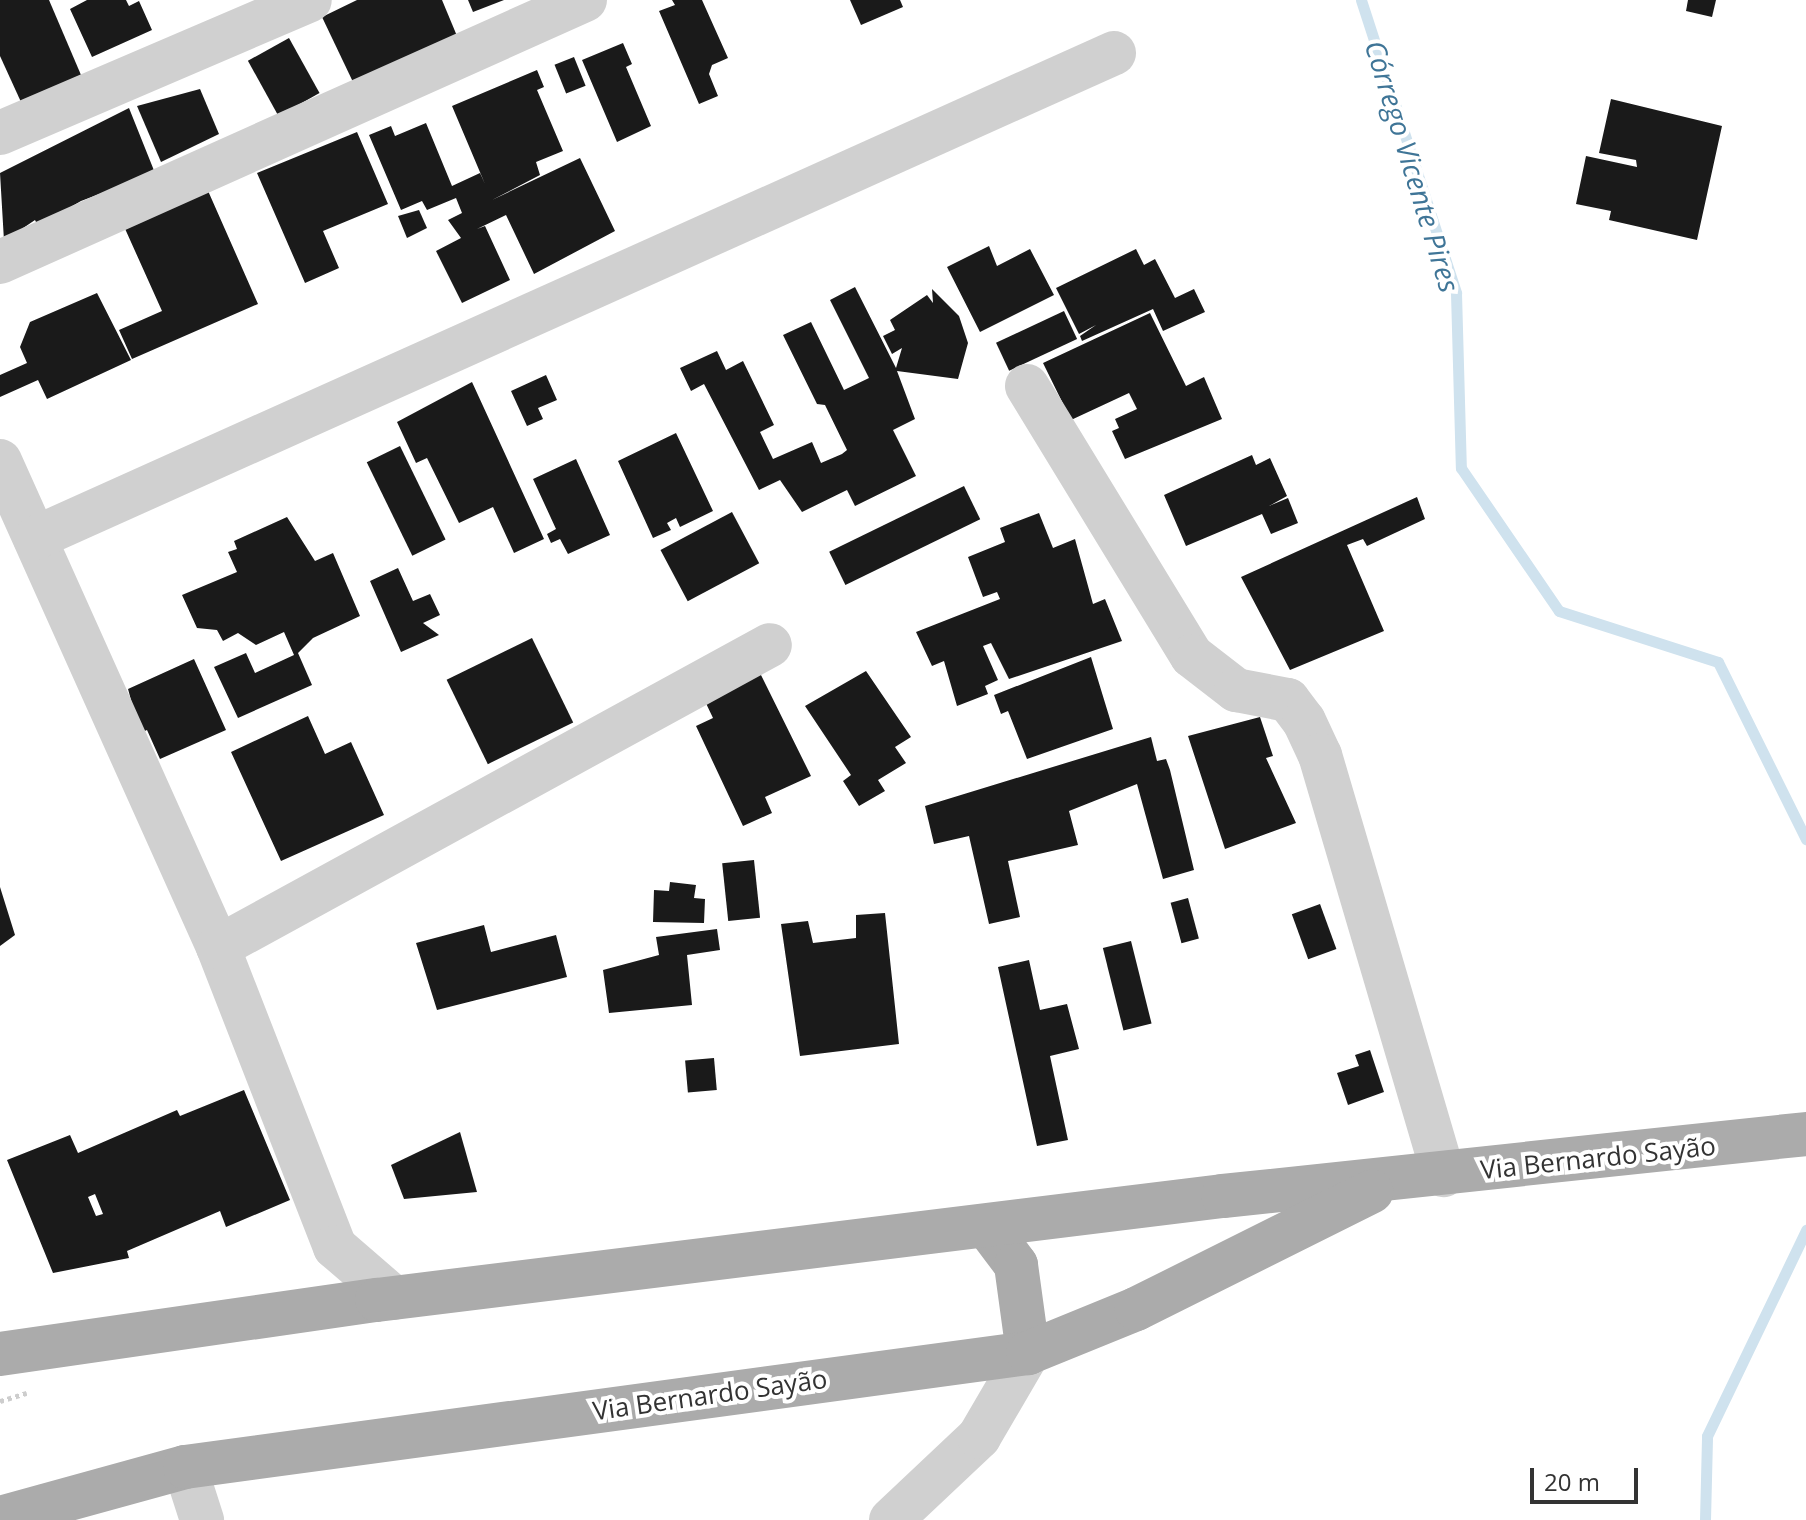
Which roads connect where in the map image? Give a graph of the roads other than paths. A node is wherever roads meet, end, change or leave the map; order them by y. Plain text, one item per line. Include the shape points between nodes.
1 (310, 0) edge
2 (585, 0) edge
3 (1114, 53) dead end
4 (0, 133) edge
5 (0, 262) edge
6 (1027, 386) dead end
7 (0, 461) edge
8 (35, 538) junction
9 (770, 645) dead end
10 (218, 947) junction
11 (1806, 1134) edge
12 (1444, 1175) junction
13 (1391, 1182) junction
14 (989, 1229) junction
15 (335, 1247) junction
16 (394, 1298) junction
17 (324, 1307) junction
18 (1028, 1353) junction
19 (0, 1354) edge
20 (185, 1467) junction
21 (0, 1518) edge
22 (202, 1520) edge
23 (891, 1520) edge

1 - 4 street
2 - 5 street
3 - 8 street
6 - 12 street via 1192,656 1236,690 1288,700 1304,721 1320,755
7 - 8 street
8 - 10 street
9 - 10 street
10 - 15 street
11 - 12 main road, Via Bernardo Sayão
12 - 13 main road, Via Bernardo Sayão
13 - 14 main road, Via Bernardo Sayão via 1223,1196
13 - 18 main road, Via Bernardo Sayão via 1136,1309
14 - 16 main road, Via Bernardo Sayão
14 - 18 main road via 1016,1265
15 - 16 street
15 - 17 street
16 - 17 main road, Via Bernardo Sayão
17 - 19 main road, Via Bernardo Sayão
18 - 20 main road, Via Bernardo Sayão
18 - 23 street via 979,1437
20 - 21 main road, Via Bernardo Sayão
20 - 22 street

